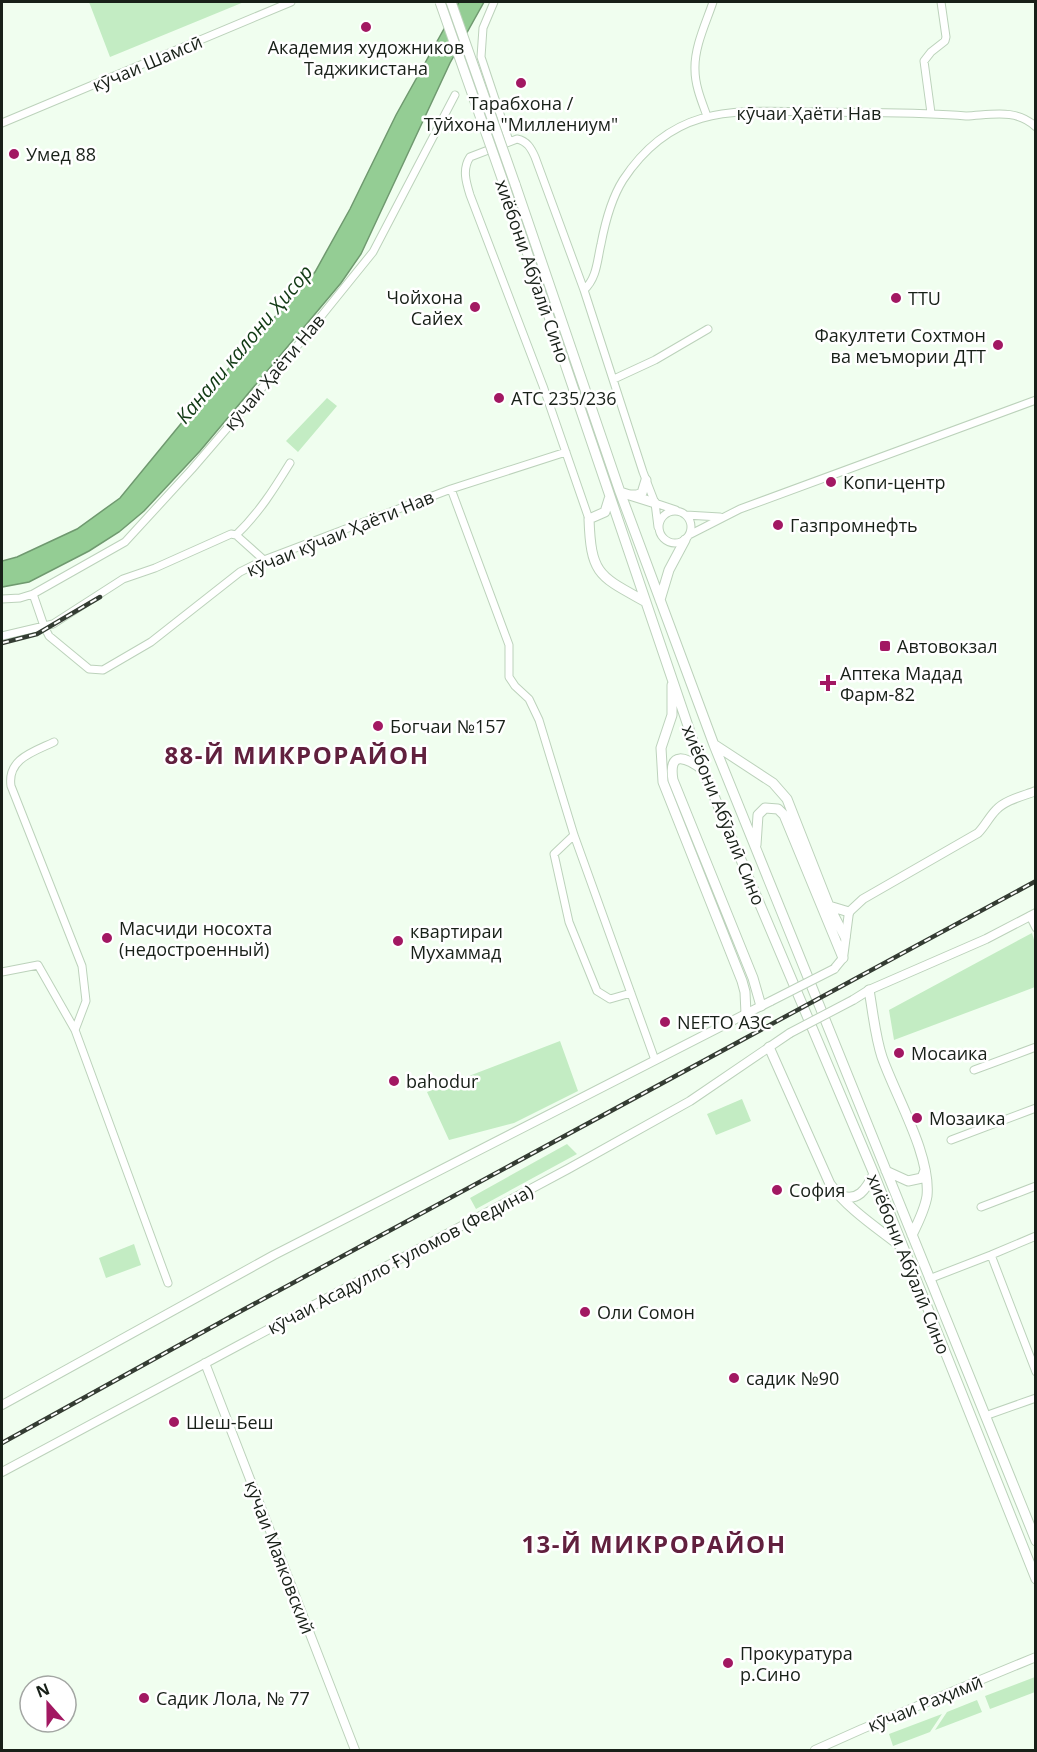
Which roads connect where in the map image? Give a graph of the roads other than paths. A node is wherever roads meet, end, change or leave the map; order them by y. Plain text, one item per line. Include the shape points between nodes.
1 (291, 2) edge
2 (440, 2) edge
3 (451, 2) edge
4 (494, 2) edge
5 (713, 2) edge
6 (941, 2) edge
7 (455, 95) dead end
8 (931, 113) junction
9 (707, 116) junction
10 (2, 123) edge
11 (1035, 127) edge
12 (509, 141) junction
13 (510, 186) junction
14 (584, 290) junction
15 (708, 328) dead end
16 (614, 380) junction
17 (1035, 400) edge
18 (566, 452) junction
19 (290, 463) dead end
20 (646, 480) junction
21 (451, 489) junction
22 (607, 489) junction
23 (620, 492) junction
24 (655, 503) junction
25 (676, 511) junction
26 (686, 515) junction
27 (723, 517) junction
28 (589, 519) junction
29 (658, 527) junction
30 (236, 535) junction
31 (687, 537) junction
32 (264, 560) junction
33 (33, 594) junction
34 (2, 599) edge
35 (660, 600) junction
36 (646, 602) junction
37 (44, 626) junction
38 (2, 636) edge
39 (672, 676) junction
40 (54, 742) dead end
41 (714, 745) junction
42 (703, 770) junction
43 (1035, 791) edge
44 (574, 835) junction
45 (756, 848) junction
46 (829, 906) junction
47 (849, 912) junction
48 (1033, 915) edge
49 (1035, 928) edge
50 (844, 937) junction
51 (843, 958) junction
52 (2, 972) edge
53 (869, 990) junction
54 (631, 993) junction
55 (761, 1006) junction
56 (746, 1014) junction
57 (75, 1030) junction
58 (769, 1047) junction
59 (1035, 1047) edge
60 (655, 1060) junction
61 (974, 1070) dead end
62 (1035, 1108) edge
63 (951, 1140) dead end
64 (925, 1170) junction
65 (886, 1171) junction
66 (874, 1174) junction
67 (1035, 1186) edge
68 (837, 1194) junction
69 (981, 1207) dead end
70 (912, 1234) junction
71 (1035, 1236) edge
72 (902, 1247) junction
73 (991, 1256) junction
74 (929, 1279) junction
75 (168, 1283) dead end
76 (205, 1363) junction
77 (1035, 1372) edge
78 (1035, 1398) edge
79 (2, 1406) edge
80 (985, 1416) junction
81 (2, 1472) edge
82 (1035, 1541) edge
83 (1035, 1579) edge
84 (1035, 1657) edge
85 (355, 1750) edge
86 (815, 1750) edge

1 - 10 street, кӯчаи Шамсӣ
2 - 13 main road, хиёбони Абӯалӣ Сино, bridge
3 - 13 main road, хиёбони Абӯалӣ Сино, bridge
4 - 12 street via 483,28 482,57
5 - 9 street via 694,70
6 - 8 street via 945,41 926,57 924,66
7 - 33 street, кӯчаи Ҳаёти Нав via 373,252 285,361 125,542
8 - 9 street, кӯчаи Ҳаёти Нав via 747,110
8 - 11 street, кӯчаи Ҳаёти Нав via 1017,115
9 - 14 street, кӯчаи Ҳаёти Нав via 661,137 629,171 610,207 595,273
12 - 14 street via 523,141 532,151
12 - 18 street via 470,157 466,181
13 - 22 main road, хиёбони Абӯалӣ Сино
13 - 23 main road, хиёбони Абӯалӣ Сино
14 - 16 street
15 - 16 street
16 - 20 street
17 - 27 street
18 - 21 street, кӯчаи кӯчаи Ҳаёти Нав
18 - 28 street
19 - 30 street via 259,511
20 - 23 main road via 640,494
20 - 24 street
21 - 32 street, кӯчаи кӯчаи Ҳаёти Нав
21 - 44 street via 508,645 508,677 533,704
22 - 28 main road via 607,508
22 - 36 main road, хиёбони Абӯалӣ Сино
23 - 24 main road
23 - 35 main road, хиёбони Абӯалӣ Сино
24 - 25 street
24 - 29 street
25 - 26 street
25 - 29 street via 666,513
26 - 27 street
26 - 31 street via 691,528
27 - 31 street
28 - 36 main road via 590,551 595,565 603,576
29 - 31 street via 670,543
30 - 32 street
30 - 37 street via 224,536 123,579 73,613
31 - 35 main road via 669,570
32 - 37 street, кӯчаи кӯчаи Ҳаёти Нав via 240,572 151,642 103,670 89,669 49,636
33 - 34 street
33 - 37 street, кӯчаи кӯчаи Ҳаёти Нав
35 - 41 main road, хиёбони Абӯалӣ Сино
36 - 39 main road, хиёбони Абӯалӣ Сино
37 - 38 street
39 - 42 main road, хиёбони Абӯалӣ Сино
39 - 56 main road via 672,715 662,748 663,782 742,981
40 - 57 street via 20,758 10,779 82,966 86,1001
41 - 45 main road, хиёбони Абӯалӣ Сино
41 - 46 main road via 773,783 787,799
42 - 55 main road via 685,758 674,762 671,769
42 - 66 main road, хиёбони Абӯалӣ Сино
43 - 47 street via 1002,804 978,833 863,898
44 - 54 street
44 - 54 street via 554,854 568,922 597,991 610,999
45 - 51 main road via 758,815 765,808 778,808
45 - 65 main road, хиёбони Абӯалӣ Сино
46 - 47 main road
46 - 50 main road
47 - 50 street
48 - 49 street
48 - 53 street
50 - 51 street
51 - 55 street, bridge via 834,969
52 - 57 street via 38,965
53 - 58 street, кӯчаи Асадулло Ғуломов (Федина), bridge
53 - 64 main road via 882,1056
54 - 60 street
55 - 56 street
56 - 60 street
57 - 75 street
58 - 68 main road
58 - 76 street, кӯчаи Асадулло Ғуломов (Федина) via 690,1101
59 - 61 street
60 - 79 street via 274,1255
62 - 63 street
64 - 65 main road via 922,1178 908,1181
64 - 70 main road via 927,1197
65 - 70 main road, хиёбони Абӯалӣ Сино
66 - 68 main road via 862,1194 854,1198
66 - 72 main road, хиёбони Абӯалӣ Сино
67 - 69 street
68 - 72 main road
70 - 74 main road, хиёбони Абӯалӣ Сино
71 - 73 street
72 - 83 main road, хиёбони Абӯалӣ Сино
73 - 74 street
73 - 77 street
74 - 80 main road, хиёбони Абӯалӣ Сино
76 - 81 street, кӯчаи Асадулло Ғуломов (Федина)
76 - 85 street, кӯчаи Маяковский
78 - 80 street
80 - 82 main road, хиёбони Абӯалӣ Сино
84 - 86 street, кӯчаи Раҳимӣ via 918,1702

